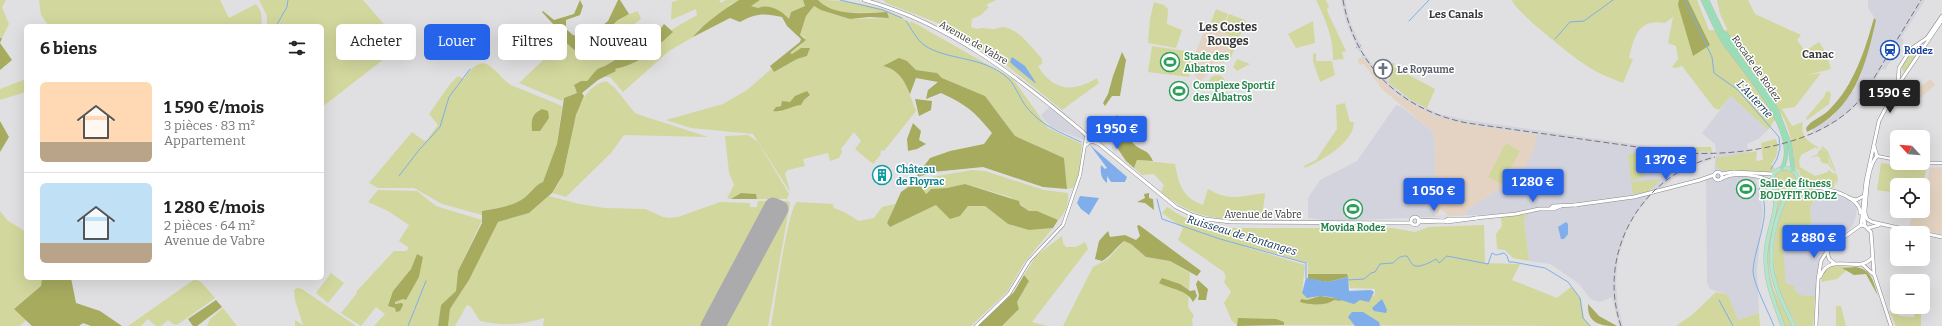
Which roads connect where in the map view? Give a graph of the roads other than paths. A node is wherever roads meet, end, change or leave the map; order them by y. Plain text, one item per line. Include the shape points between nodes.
1 (864, 0) edge
2 (1703, 0) edge
3 (1707, 0) edge
4 (1942, 16) edge
5 (1942, 20) edge
6 (1726, 34) dead end
7 (1758, 81) junction
8 (1898, 85) junction
9 (1087, 136) junction
10 (1092, 140) junction
11 (1084, 146) junction
12 (1874, 156) junction
13 (1890, 159) edge
14 (1930, 163) edge
15 (1942, 163) edge
16 (1782, 168) junction
17 (1793, 170) junction
18 (1721, 174) junction
19 (1774, 174) junction
20 (1714, 176) junction
21 (1721, 179) junction
22 (1799, 180) junction
23 (1772, 182) junction
24 (1812, 186) junction
25 (1774, 188) junction
26 (1796, 189) junction
27 (1788, 194) junction
28 (1864, 196) junction
29 (1847, 198) junction
30 (1865, 212) junction
31 (1411, 221) junction
32 (1418, 221) junction
33 (1881, 224) junction
34 (1860, 225) junction
35 (1876, 226) junction
36 (1890, 226) edge
37 (1866, 227) junction
38 (1871, 232) junction
39 (1930, 235) edge
40 (1942, 237) edge
41 (1827, 251) junction
42 (1872, 258) junction
43 (1834, 263) junction
44 (1863, 265) junction
45 (1874, 274) junction
46 (976, 326) edge
47 (1783, 326) edge
48 (1794, 326) edge
49 (1816, 326) edge
50 (1891, 326) edge

1 - 9 main road, Avenue de Vabre via 907,14 991,60
2 - 16 highway, Rocade de Rodez via 1725,43 1772,110 1787,148
3 - 7 highway, Rocade de Rodez via 1724,36
4 - 8 main road via 1926,38 1911,49 1899,68
5 - 8 main road
6 - 7 highway
7 - 17 highway, Rocade de Rodez via 1782,122 1790,145
8 - 12 main road via 1879,121
9 - 10 main road
9 - 10 main road via 1093,134
9 - 11 street
10 - 11 street
10 - 31 main road, Avenue de Vabre via 1176,207 1205,219 1231,222
11 - 46 street via 1080,175 1063,225 1029,261 1009,294
12 - 13 street
12 - 28 main road
12 - 30 main road
14 - 15 street
16 - 17 main road
16 - 19 main road
17 - 22 main road
18 - 19 main road
18 - 20 main road via 1718,172
18 - 21 main road
19 - 23 main road
20 - 21 main road via 1718,180
20 - 32 main road via 1629,197 1513,214
21 - 23 main road via 1740,174
22 - 24 main road
22 - 26 main road
23 - 25 main road
24 - 26 main road
24 - 29 main road via 1833,191
25 - 27 main road via 1780,193
25 - 47 main road via 1777,205 1768,236 1766,262 1770,293
26 - 27 main road
27 - 48 main road via 1782,203 1774,230 1771,263 1776,290
28 - 29 main road via 1856,200
28 - 34 main road
29 - 34 main road via 1860,210
30 - 33 main road via 1869,220
30 - 37 main road
31 - 32 main road via 1414,217
31 - 32 main road via 1415,225
33 - 35 main road
33 - 36 main road
34 - 37 main road
34 - 41 main road
35 - 37 main road
35 - 38 main road
37 - 38 main road
38 - 42 main road
39 - 40 main road
41 - 43 main road via 1829,259
41 - 49 main road via 1821,261 1818,276
42 - 44 main road
42 - 45 main road
43 - 44 main road
43 - 49 main road via 1825,268 1819,278
44 - 45 main road
45 - 50 main road

